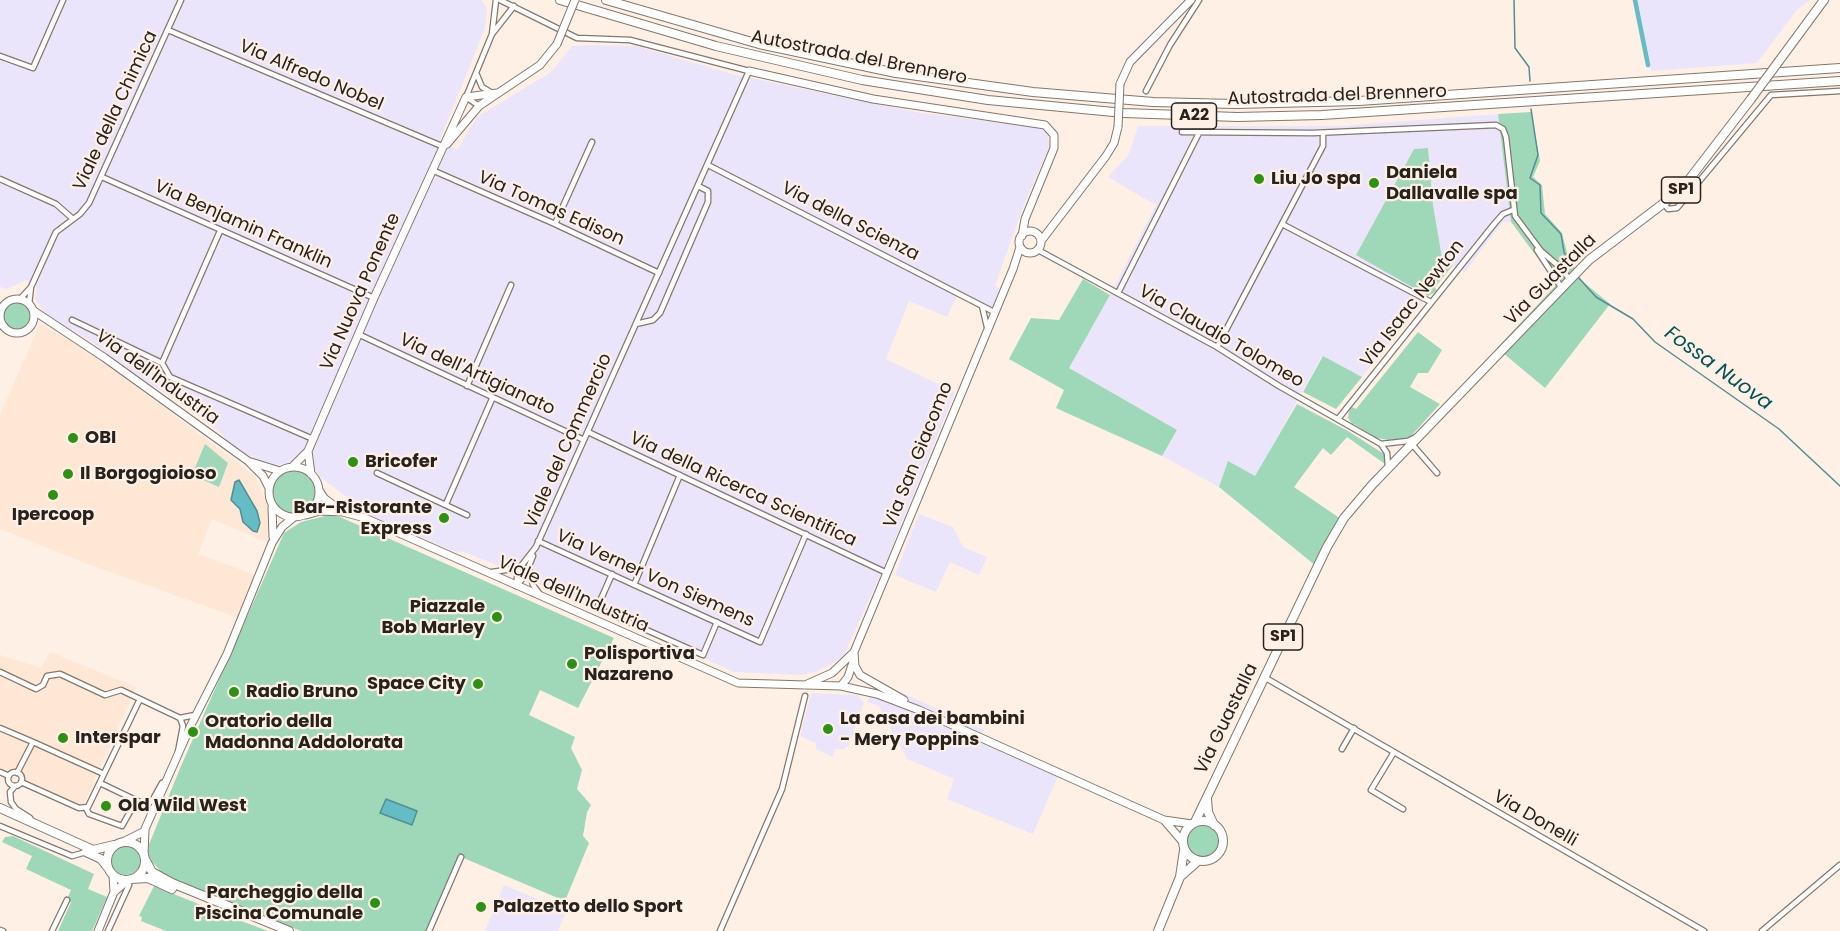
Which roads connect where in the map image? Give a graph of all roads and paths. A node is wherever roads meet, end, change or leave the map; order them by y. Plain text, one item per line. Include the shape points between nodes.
1 (63, 0) edge
2 (181, 0) edge
3 (498, 0) edge
4 (560, 0) edge
5 (575, 0) edge
6 (606, 0) edge
7 (1191, 0) edge
8 (1199, 0) edge
9 (1824, 0) edge
10 (514, 6) junction
11 (168, 30) junction
12 (492, 34) junction
13 (0, 56) edge
14 (1840, 68) edge
15 (749, 71) junction
16 (477, 73) junction
17 (1840, 81) edge
18 (1146, 91) dead end
19 (1840, 91) edge
20 (497, 93) junction
21 (466, 98) junction
22 (478, 106) junction
23 (456, 118) junction
24 (465, 121) junction
25 (1182, 132) dead end
26 (1323, 133) junction
27 (1199, 134) junction
28 (592, 142) dead end
29 (444, 147) junction
30 (708, 165) junction
31 (432, 170) junction
32 (102, 177) junction
33 (0, 179) edge
34 (698, 186) junction
35 (1665, 205) junction
36 (1513, 210) junction
37 (1027, 213) junction
38 (74, 219) junction
39 (555, 224) junction
40 (1282, 224) junction
41 (220, 231) junction
42 (1048, 232) junction
43 (1526, 232) junction
44 (1035, 233) junction
45 (1022, 236) junction
46 (1040, 245) junction
47 (1020, 247) junction
48 (1029, 253) junction
49 (1563, 268) junction
50 (1013, 269) junction
51 (1551, 269) junction
52 (1578, 270) junction
53 (659, 273) junction
54 (1569, 279) junction
55 (511, 285) dead end
56 (31, 287) junction
57 (1561, 287) junction
58 (1118, 293) junction
59 (374, 298) junction
60 (0, 299) edge
61 (16, 299) junction
62 (1431, 302) junction
63 (30, 304) junction
64 (980, 304) junction
65 (34, 311) junction
66 (994, 312) junction
67 (0, 313) edge
68 (72, 320) dead end
69 (47, 322) junction
70 (32, 324) junction
71 (636, 324) junction
72 (2, 326) edge
73 (987, 330) junction
74 (358, 334) junction
75 (1216, 346) junction
76 (162, 363) junction
77 (467, 386) junction
78 (492, 399) junction
79 (1338, 419) junction
80 (588, 432) junction
81 (1420, 435) junction
82 (313, 439) junction
83 (584, 440) junction
84 (1389, 443) junction
85 (1412, 443) junction
86 (1381, 444) junction
87 (1384, 449) junction
88 (308, 451) junction
89 (1400, 456) junction
90 (248, 460) junction
91 (292, 467) junction
92 (1388, 468) junction
93 (280, 471) junction
94 (377, 472) dead end
95 (1437, 473) dead end
96 (310, 474) junction
97 (680, 475) junction
98 (269, 488) junction
99 (319, 489) junction
100 (271, 504) junction
101 (446, 504) junction
102 (343, 512) junction
103 (306, 514) junction
104 (467, 515) dead end
105 (293, 518) junction
106 (807, 534) junction
107 (538, 541) junction
108 (272, 543) junction
109 (536, 547) junction
110 (521, 566) junction
111 (529, 568) junction
112 (482, 570) junction
113 (887, 573) junction
114 (612, 574) junction
115 (634, 585) junction
116 (516, 586) junction
117 (543, 597) junction
118 (717, 622) junction
119 (853, 656) junction
120 (842, 665) junction
121 (0, 672) edge
122 (1264, 677) junction
123 (800, 686) junction
124 (841, 686) junction
125 (806, 696) dead end
126 (140, 699) junction
127 (919, 710) junction
128 (198, 713) junction
129 (180, 718) junction
130 (0, 728) edge
131 (1354, 728) junction
132 (33, 742) junction
133 (1342, 749) dead end
134 (1394, 752) junction
135 (178, 757) junction
136 (0, 772) edge
137 (17, 773) junction
138 (104, 774) junction
139 (9, 776) junction
140 (21, 782) junction
141 (167, 782) junction
142 (100, 783) junction
143 (15, 786) junction
144 (1206, 798) junction
145 (135, 801) junction
146 (0, 808) edge
147 (86, 808) junction
148 (1403, 809) dead end
149 (0, 813) edge
150 (1164, 820) junction
151 (1194, 823) junction
152 (1214, 825) junction
153 (41, 826) junction
154 (0, 827) edge
155 (145, 831) junction
156 (125, 841) junction
157 (114, 845) junction
158 (1183, 845) junction
159 (87, 852) junction
160 (144, 857) junction
161 (461, 857) dead end
162 (1198, 861) junction
163 (1840, 865) edge
164 (111, 871) junction
165 (1180, 877) junction
166 (129, 881) junction
167 (114, 892) junction
168 (67, 900) dead end
169 (52, 931) edge
170 (98, 931) edge
171 (108, 931) edge
172 (275, 931) edge
173 (289, 931) edge
174 (429, 931) edge
175 (720, 931) edge
176 (1158, 931) edge
177 (1704, 931) edge
178 (1762, 931) edge

1 - 13 street via 33,68
2 - 11 street, Viale della Chimica
3 - 10 street
3 - 12 street
4 - 17 highway, Autostrada del Brennero / A22 via 716,46 862,80 988,100 1124,113 1332,115
5 - 20 street, Via Nuova Ponente, bridge via 557,44 540,65
6 - 14 highway, Autostrada del Brennero / A22 via 759,44 885,71 992,87 1134,100 1235,104 1359,101
7 - 42 street, bridge via 1130,62 1120,84 1118,127 1112,147
8 - 18 street
9 - 35 main road, Via Guastalla / SP1, bridge via 1697,172
10 - 12 street
10 - 15 street via 577,38 630,40
11 - 29 street, Via Alfredo Nobel
11 - 32 street, Viale della Chimica
12 - 16 street, Via Nuova Ponente
15 - 30 street, Viale del Commercio
15 - 37 street, Via San Giacomo via 879,100 1045,124 1054,135 1054,148
16 - 20 street via 482,87
16 - 21 street, Via Nuova Ponente
19 - 35 street via 1771,95 1677,208 1668,209
20 - 21 street
20 - 22 street, Via Nuova Ponente
21 - 22 street
21 - 23 street, Via Nuova Ponente
22 - 24 street, Via Nuova Ponente
23 - 24 street
23 - 29 street, Via Nuova Ponente
24 - 29 street, Via Nuova Ponente
25 - 27 street
26 - 27 street
26 - 36 street via 1496,125 1506,137
26 - 40 street via 1323,146
27 - 58 street
28 - 39 street
29 - 31 street, Via Nuova Ponente
30 - 34 street, Viale del Commercio
30 - 64 street, Via della Scienza
31 - 39 street, Via Tomas Edison
31 - 59 street, Via Nuova Ponente
32 - 38 street, Viale della Chimica via 89,203
32 - 41 street, Via Benjamin Franklin
33 - 38 street via 56,204
34 - 53 street, Viale del Commercio
34 - 71 street via 708,191 708,202 660,313 653,320
35 - 52 main road, Via Guastalla / SP1
36 - 43 street
36 - 62 street, Via Isaac Newton via 1503,214
37 - 44 street via 1028,227
37 - 45 street, Via San Giacomo
38 - 56 street, Viale della Chimica via 53,237
39 - 53 street, Via Tomas Edison
40 - 62 street
40 - 75 street
41 - 59 street, Via Benjamin Franklin
41 - 76 street
42 - 44 street
42 - 46 street
43 - 49 street via 1543,253
43 - 51 street
44 - 45 street
44 - 46 street
45 - 47 street, Via San Giacomo
46 - 48 street
46 - 58 street, Via Claudio Tolomeo via 1047,253
47 - 48 street
47 - 50 street, Via San Giacomo
48 - 50 street, Via San Giacomo
49 - 52 street
49 - 54 street
50 - 66 street, Via San Giacomo
51 - 54 street
51 - 57 street
52 - 54 main road, Via Guastalla / SP1
53 - 71 street, Viale del Commercio
54 - 57 main road, Via Guastalla / SP1
55 - 77 street
56 - 61 street, Viale della Chimica
56 - 63 street, Viale della Chimica
57 - 81 main road, Via Guastalla / SP1
58 - 75 street, Via Claudio Tolomeo
59 - 74 street, Via Nuova Ponente
60 - 61 street
61 - 63 street
61 - 67 street
62 - 79 street, Via Isaac Newton
63 - 65 street
64 - 66 street, Via della Scienza
64 - 73 street
65 - 69 street, Via dell'Industria
65 - 70 street
66 - 73 street, Via San Giacomo
67 - 72 street
68 - 76 street
69 - 70 street
69 - 90 street, Via dell'Industria via 90,347
70 - 72 street via 18,332
71 - 80 street, Viale del Commercio
73 - 113 street, Via San Giacomo
74 - 77 street, Via dell'Artigianato
74 - 82 street, Via Nuova Ponente
75 - 79 street, Via Claudio Tolomeo
76 - 82 street via 170,377
77 - 78 street, Via dell'Artigianato
78 - 83 street, Via dell'Artigianato
78 - 101 street
79 - 86 street, Via Claudio Tolomeo
80 - 83 street, Viale del Commercio
80 - 97 street, Via della Ricerca Scientifica
81 - 84 street
81 - 85 main road, Via Guastalla / SP1
82 - 88 street, Via Nuova Ponente
83 - 107 street, Viale del Commercio
84 - 86 street
84 - 89 street
85 - 89 main road, Via Guastalla / SP1
85 - 95 street
86 - 87 street
87 - 89 street
87 - 92 street
88 - 91 street, Via Nuova Ponente
88 - 96 street, Via Nuova Ponente
89 - 92 main road, Via Guastalla / SP1
90 - 93 street, Via dell'Industria
90 - 98 street, Via dell'Industria
91 - 93 street
91 - 96 street
92 - 122 main road, Via Guastalla / SP1 via 1344,518
93 - 98 street
94 - 101 street
96 - 99 street
97 - 106 street, Via della Ricerca Scientifica
97 - 115 street
98 - 100 street
99 - 102 street, Viale dell'Industria via 324,498
99 - 103 street via 316,504
100 - 105 street via 280,514
100 - 108 street
101 - 104 street
102 - 103 street, Viale dell'Industria
102 - 112 street, Viale dell'Industria via 373,521
103 - 105 street
105 - 108 street
106 - 113 street, Via della Ricerca Scientifica
106 - 118 street, Via Verner Von Siemens via 760,642
107 - 109 street, Viale del Commercio
107 - 114 street, Via Verner Von Siemens
108 - 128 street via 227,654
109 - 110 street, Viale del Commercio
109 - 111 street
110 - 112 street via 500,573
110 - 116 street
111 - 116 street
111 - 117 street via 533,585
112 - 116 street, Viale dell'Industria
113 - 119 street, Via San Giacomo
114 - 115 street, Via Verner Von Siemens
114 - 118 street via 597,608 703,655
115 - 118 street, Via Verner Von Siemens
116 - 117 street, Viale dell'Industria
117 - 123 street, Viale dell'Industria via 731,681
119 - 120 street, Via San Giacomo
119 - 124 street, Via San Giacomo via 848,677
119 - 127 street via 863,678
120 - 123 street, Via San Giacomo
120 - 124 street via 838,675
121 - 126 street via 36,689 47,676 60,674 105,695 121,690
122 - 131 street, Via Donelli
122 - 144 main road, Via Guastalla / SP1
123 - 124 street, Viale dell'Industria
124 - 127 street, Viale dell'Industria
125 - 175 street via 782,789
126 - 129 street
126 - 138 street
127 - 150 street, Viale dell'Industria
128 - 129 street
128 - 135 street
129 - 135 street via 183,726
130 - 132 street
131 - 133 street
131 - 134 street, Via Donelli
132 - 137 street
132 - 138 street
134 - 148 street via 1371,790
134 - 177 street, Via Donelli
135 - 141 street
136 - 139 street
137 - 139 street
137 - 140 street
138 - 142 street
139 - 143 street via 9,782
140 - 143 street
140 - 147 street
141 - 145 street via 146,805
141 - 155 street
142 - 145 street
142 - 147 street
143 - 153 street via 10,792 12,806
144 - 151 main road, Via Guastalla / SP1
144 - 152 main road, Via Guastalla
145 - 147 street via 122,826 89,814
146 - 153 main road
149 - 159 main road
150 - 151 street, Viale dell'Industria
150 - 158 street, Viale dell'Industria
151 - 152 main road via 1205,821
151 - 158 main road via 1184,834
152 - 162 main road via 1222,834 1220,852 1210,860
153 - 157 main road via 93,850
154 - 159 street via 72,856
155 - 156 street
155 - 160 street
156 - 157 main road
156 - 160 main road via 137,845
157 - 164 main road via 107,856
158 - 162 main road
158 - 165 main road
159 - 164 main road
160 - 166 main road via 142,870
160 - 173 main road via 152,872 172,883
161 - 174 street
162 - 165 main road
163 - 178 street
164 - 166 main road
164 - 167 street
165 - 176 main road
166 - 167 street
166 - 171 street
166 - 172 main road via 148,878
167 - 170 street
168 - 169 street

